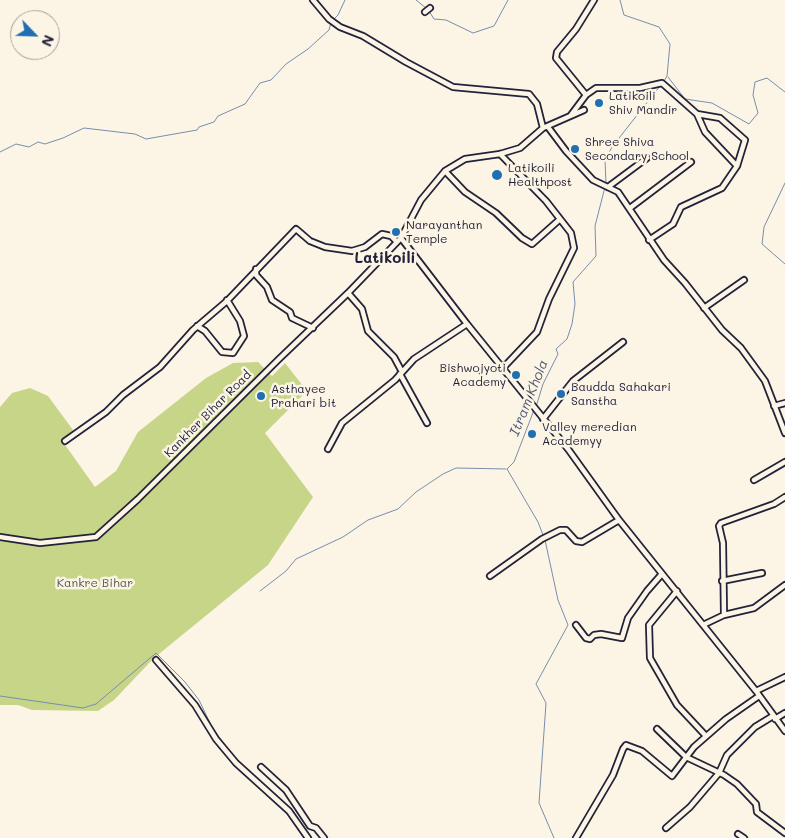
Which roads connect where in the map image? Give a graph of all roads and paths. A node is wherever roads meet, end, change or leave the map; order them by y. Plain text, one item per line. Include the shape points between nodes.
1 (313, 0) edge
2 (594, 0) edge
3 (430, 8) dead end
4 (425, 12) dead end
5 (586, 95) junction
6 (584, 110) dead end
7 (697, 114) junction
8 (571, 116) junction
9 (546, 127) junction
10 (500, 154) junction
11 (647, 158) dead end
12 (691, 162) dead end
13 (738, 166) junction
14 (445, 171) junction
15 (606, 187) junction
16 (630, 208) junction
17 (559, 220) junction
18 (401, 238) junction
19 (649, 240) junction
20 (397, 242) junction
21 (256, 269) junction
22 (744, 280) dead end
23 (348, 293) junction
24 (227, 300) junction
25 (704, 308) junction
26 (467, 324) junction
27 (197, 326) junction
28 (313, 328) junction
29 (623, 342) dead end
30 (503, 368) junction
31 (401, 372) junction
32 (785, 403) edge
33 (774, 406) junction
34 (543, 419) junction
35 (427, 423) dead end
36 (785, 433) edge
37 (65, 441) dead end
38 (328, 449) dead end
39 (785, 462) edge
40 (754, 480) dead end
41 (785, 497) edge
42 (619, 520) junction
43 (0, 537) edge
44 (762, 573) dead end
45 (661, 575) junction
46 (490, 576) dead end
47 (722, 581) junction
48 (785, 585) edge
49 (677, 591) junction
50 (724, 615) junction
51 (576, 625) dead end
52 (702, 625) junction
53 (156, 660) dead end
54 (785, 677) edge
55 (758, 694) junction
56 (785, 713) edge
57 (774, 718) junction
58 (657, 729) dead end
59 (785, 731) edge
60 (706, 736) junction
61 (686, 757) junction
62 (261, 767) dead end
63 (719, 773) junction
64 (666, 828) dead end
65 (738, 834) dead end
66 (784, 835) edge
67 (308, 838) edge
68 (324, 838) edge
69 (576, 838) edge
70 (744, 838) edge

1 - 9 street via 335,24 454,87 528,94 537,104
2 - 5 street via 556,58
3 - 4 street
5 - 7 street via 596,88 640,88 662,83
5 - 8 street
6 - 8 street
7 - 13 street via 705,132
7 - 13 street via 720,118 745,140
8 - 9 street
9 - 10 street via 520,148
9 - 15 street via 593,180
10 - 14 street via 465,159
10 - 17 street via 546,201
11 - 15 street
12 - 16 street
13 - 19 street via 722,188 681,207 673,224
14 - 17 street via 465,192 532,244
14 - 18 street, Kankher Bihar Road via 421,200
15 - 16 street via 616,189
16 - 19 street
17 - 30 street via 571,233 574,248 548,299 537,332
18 - 20 street, Kankher Bihar Road
18 - 26 street
19 - 25 street
20 - 21 street via 382,234 365,247 352,251 319,245 296,229
20 - 23 street, Kankher Bihar Road
21 - 24 street
21 - 28 street via 256,275 267,287 272,300 290,312 292,318
22 - 25 street
23 - 28 street, Kankher Bihar Road
23 - 31 street via 362,309 368,330 394,357
24 - 27 street
24 - 27 street via 240,321 244,336 233,354 222,352
25 - 33 street via 762,376
26 - 30 street
26 - 31 street
27 - 37 street via 160,366 106,412
28 - 43 street, Kankher Bihar Road via 96,537 40,543
29 - 34 street via 574,381
30 - 34 street
31 - 35 street
31 - 38 street via 342,423
32 - 33 street
33 - 36 street
34 - 42 street via 568,448
39 - 40 street
41 - 47 street via 721,523
42 - 45 street
42 - 46 street via 582,542 576,541 564,529 544,538
44 - 47 street
45 - 49 street
45 - 51 street via 628,618 622,638 601,634 586,638
47 - 50 street
48 - 50 street via 762,604
49 - 52 street
49 - 60 street via 649,626 650,658 677,705
50 - 52 street
52 - 55 street
53 - 67 street via 195,705 236,763 288,810
54 - 55 street
55 - 57 street
55 - 60 street
56 - 57 street
57 - 59 street
57 - 63 street via 755,727 727,755
58 - 61 street
60 - 61 street
61 - 63 street
61 - 69 street via 670,775 642,751 626,745
62 - 68 street via 286,790 310,826
63 - 64 street via 690,807
63 - 66 street via 737,784 756,804 757,812 775,823
65 - 70 street

